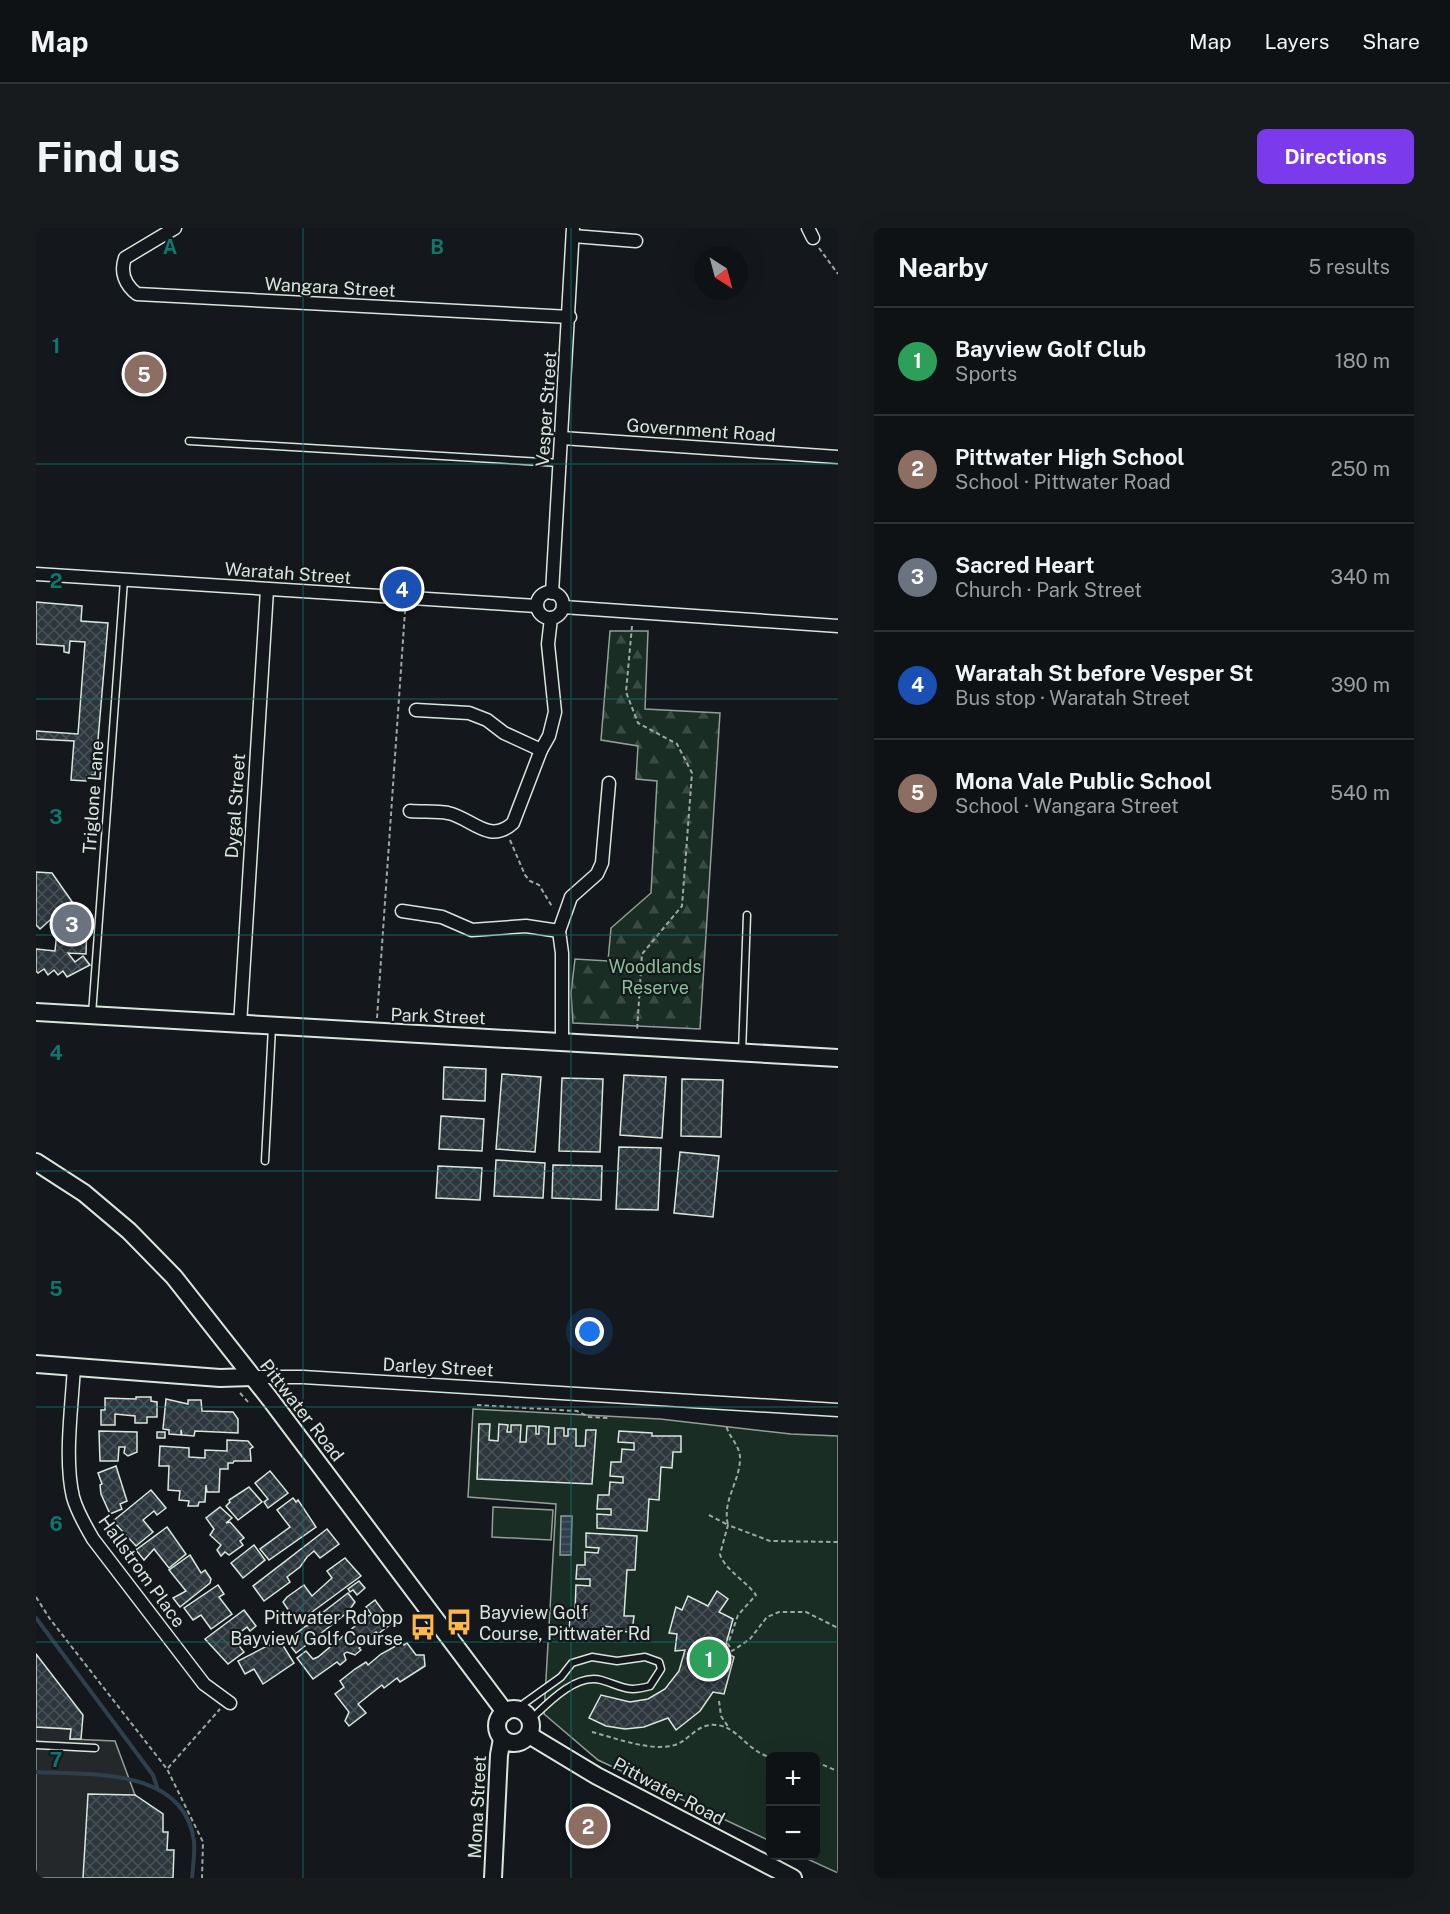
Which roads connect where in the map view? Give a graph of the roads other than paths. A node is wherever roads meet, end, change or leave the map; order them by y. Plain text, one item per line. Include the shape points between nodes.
1 (175, 228) edge
2 (573, 232) edge
3 (636, 241) dead end
4 (570, 317) junction
5 (562, 438) junction
6 (189, 441) dead end
7 (838, 457) edge
8 (561, 463) junction
9 (36, 574) edge
10 (124, 580) junction
11 (267, 590) junction
12 (552, 593) junction
13 (537, 606) junction
14 (563, 607) junction
15 (551, 618) junction
16 (838, 626) edge
17 (416, 710) dead end
18 (540, 750) junction
19 (609, 783) dead end
20 (410, 811) dead end
21 (402, 910) dead end
22 (747, 915) dead end
23 (559, 931) junction
24 (36, 1012) edge
25 (92, 1016) junction
26 (240, 1024) junction
27 (272, 1026) junction
28 (562, 1041) junction
29 (742, 1053) junction
30 (838, 1058) edge
31 (265, 1161) dead end
32 (36, 1162) edge
33 (36, 1365) edge
34 (74, 1366) junction
35 (252, 1377) junction
36 (838, 1410) edge
37 (230, 1703) road end
38 (510, 1711) junction
39 (530, 1728) junction
40 (502, 1739) junction
41 (36, 1745) edge
42 (95, 1748) dead end
43 (493, 1878) edge
44 (793, 1878) edge

1 - 4 street, Wangara Street via 130,253 122,266 126,282 137,294
2 - 3 street
2 - 4 street, Vesper Street
4 - 5 street, Vesper Street
5 - 7 street, Government Road
5 - 8 street, Vesper Street
6 - 8 lane
8 - 12 street, Vesper Street
9 - 10 street, Waratah Street
10 - 11 street, Waratah Street
10 - 25 lane, Triglone Lane
11 - 13 street, Waratah Street
11 - 26 street, Dygal Street
12 - 13 street via 543,595
12 - 14 street via 559,596
13 - 15 street via 540,613
14 - 15 street
14 - 16 street
15 - 18 street via 548,644 555,712 549,736
17 - 18 street via 469,713
18 - 20 street via 518,815 505,831 479,830 448,813
19 - 23 street via 603,863 597,874 571,897
21 - 23 street via 442,917 472,930 526,926
22 - 29 lane
23 - 28 street
24 - 25 main road, Park Street
25 - 26 main road, Park Street
26 - 27 main road, Park Street
27 - 28 main road, Park Street
27 - 31 lane
28 - 29 main road, Park Street
29 - 30 main road, Park Street
32 - 35 main road, Pittwater Road via 84,1193 129,1231 174,1277
33 - 34 main road, Darley Street
34 - 35 main road, Darley Street
34 - 37 street, Hallstrom Place via 70,1471 80,1517 204,1684
35 - 36 street, Darley Street
35 - 38 main road, Pittwater Road
38 - 39 main road via 521,1711
38 - 39 lane via 561,1677 572,1663 592,1657 617,1661 645,1657 659,1662 661,1669 650,1686 626,1689 600,1680 582,1682 557,1694
38 - 40 main road via 497,1725
39 - 40 main road via 516,1743
39 - 44 main road, Pittwater Road via 597,1776
40 - 43 main road, Mona Street
41 - 42 lane

